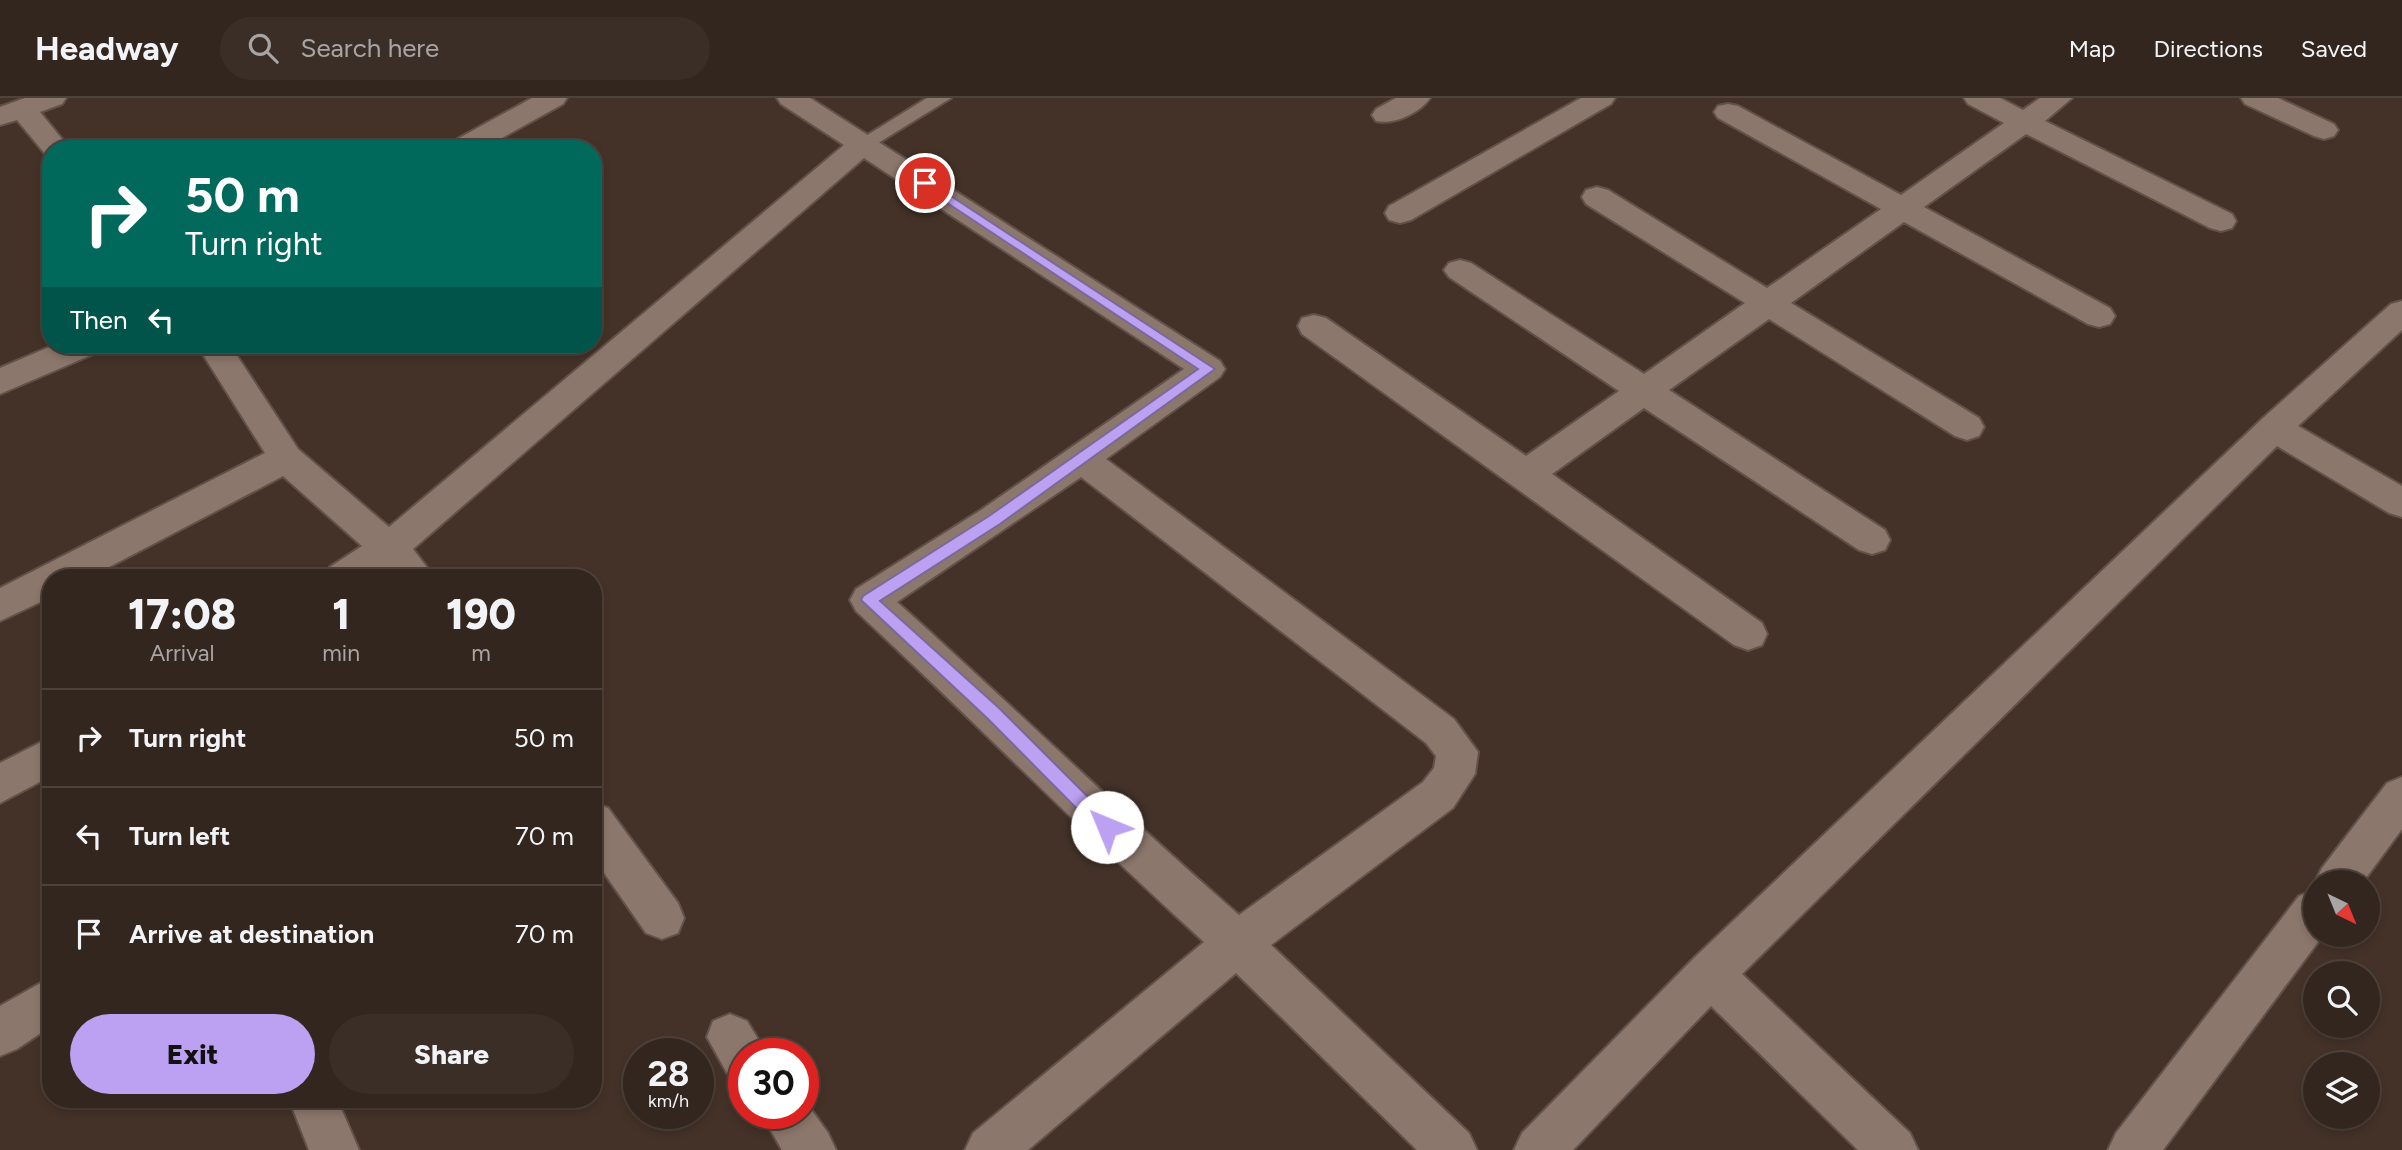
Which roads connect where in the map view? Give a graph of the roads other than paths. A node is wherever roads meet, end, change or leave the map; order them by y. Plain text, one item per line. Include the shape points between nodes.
1 (52, 98) edge
2 (552, 98) edge
3 (791, 98) edge
4 (942, 98) edge
5 (1416, 98) edge
6 (1601, 98) edge
7 (1978, 98) edge
8 (2058, 98) edge
9 (2255, 98) edge
10 (11, 112) edge
11 (1728, 112) dead end
12 (1386, 115) dead end
13 (2024, 121) junction
14 (2324, 130) dead end
15 (45, 140) edge
16 (476, 140) edge
17 (863, 144) junction
18 (1597, 197) dead end
19 (1902, 206) junction
20 (1400, 213) dead end
21 (2221, 221) dead end
22 (1460, 270) dead end
23 (1764, 304) junction
24 (2402, 312) edge
25 (2099, 316) dead end
26 (1314, 326) dead end
27 (64, 354) edge
28 (219, 354) edge
29 (0, 382) edge
30 (1645, 389) junction
31 (1967, 428) dead end
32 (2274, 428) junction
33 (286, 458) junction
34 (1082, 459) junction
35 (1526, 474) junction
36 (2402, 503) edge
37 (1872, 540) dead end
38 (389, 548) junction
39 (70, 569) edge
40 (356, 569) edge
41 (408, 569) edge
42 (42, 584) edge
43 (0, 606) edge
44 (1748, 634) dead end
45 (42, 760) edge
46 (0, 784) edge
47 (2402, 796) edge
48 (602, 835) edge
49 (2346, 870) edge
50 (662, 918) dead end
51 (2303, 927) edge
52 (1237, 943) junction
53 (1710, 974) junction
54 (42, 1005) edge
55 (0, 1033) edge
56 (317, 1108) edge
57 (796, 1129) edge
58 (334, 1150) edge
59 (811, 1150) edge
60 (990, 1150) edge
61 (1452, 1150) edge
62 (1539, 1150) edge
63 (1893, 1150) edge
64 (2133, 1150) edge

1 - 10 street
2 - 16 street
3 - 17 street
4 - 17 lane
5 - 12 street
6 - 20 street
7 - 13 street
8 - 13 street
9 - 14 street
10 - 15 street
11 - 19 street
13 - 19 street
13 - 21 street
17 - 34 street via 1208,369
17 - 38 street
18 - 23 street
19 - 23 street
19 - 25 street
22 - 30 street
23 - 30 street
23 - 31 street
24 - 32 street
26 - 35 street
27 - 29 street
28 - 33 street
30 - 35 street
30 - 37 street
32 - 36 street
32 - 53 street
33 - 38 street
33 - 39 street
34 - 52 street via 869,600 993,713 1107,827
34 - 52 street via 1440,731 1457,752 1454,774 1438,795
35 - 44 street
38 - 40 street
38 - 41 street
42 - 43 street
45 - 46 street
47 - 49 street
48 - 50 street
51 - 64 street
52 - 60 street
52 - 61 street
53 - 62 street
53 - 63 street
54 - 55 street
56 - 58 street
57 - 59 street

